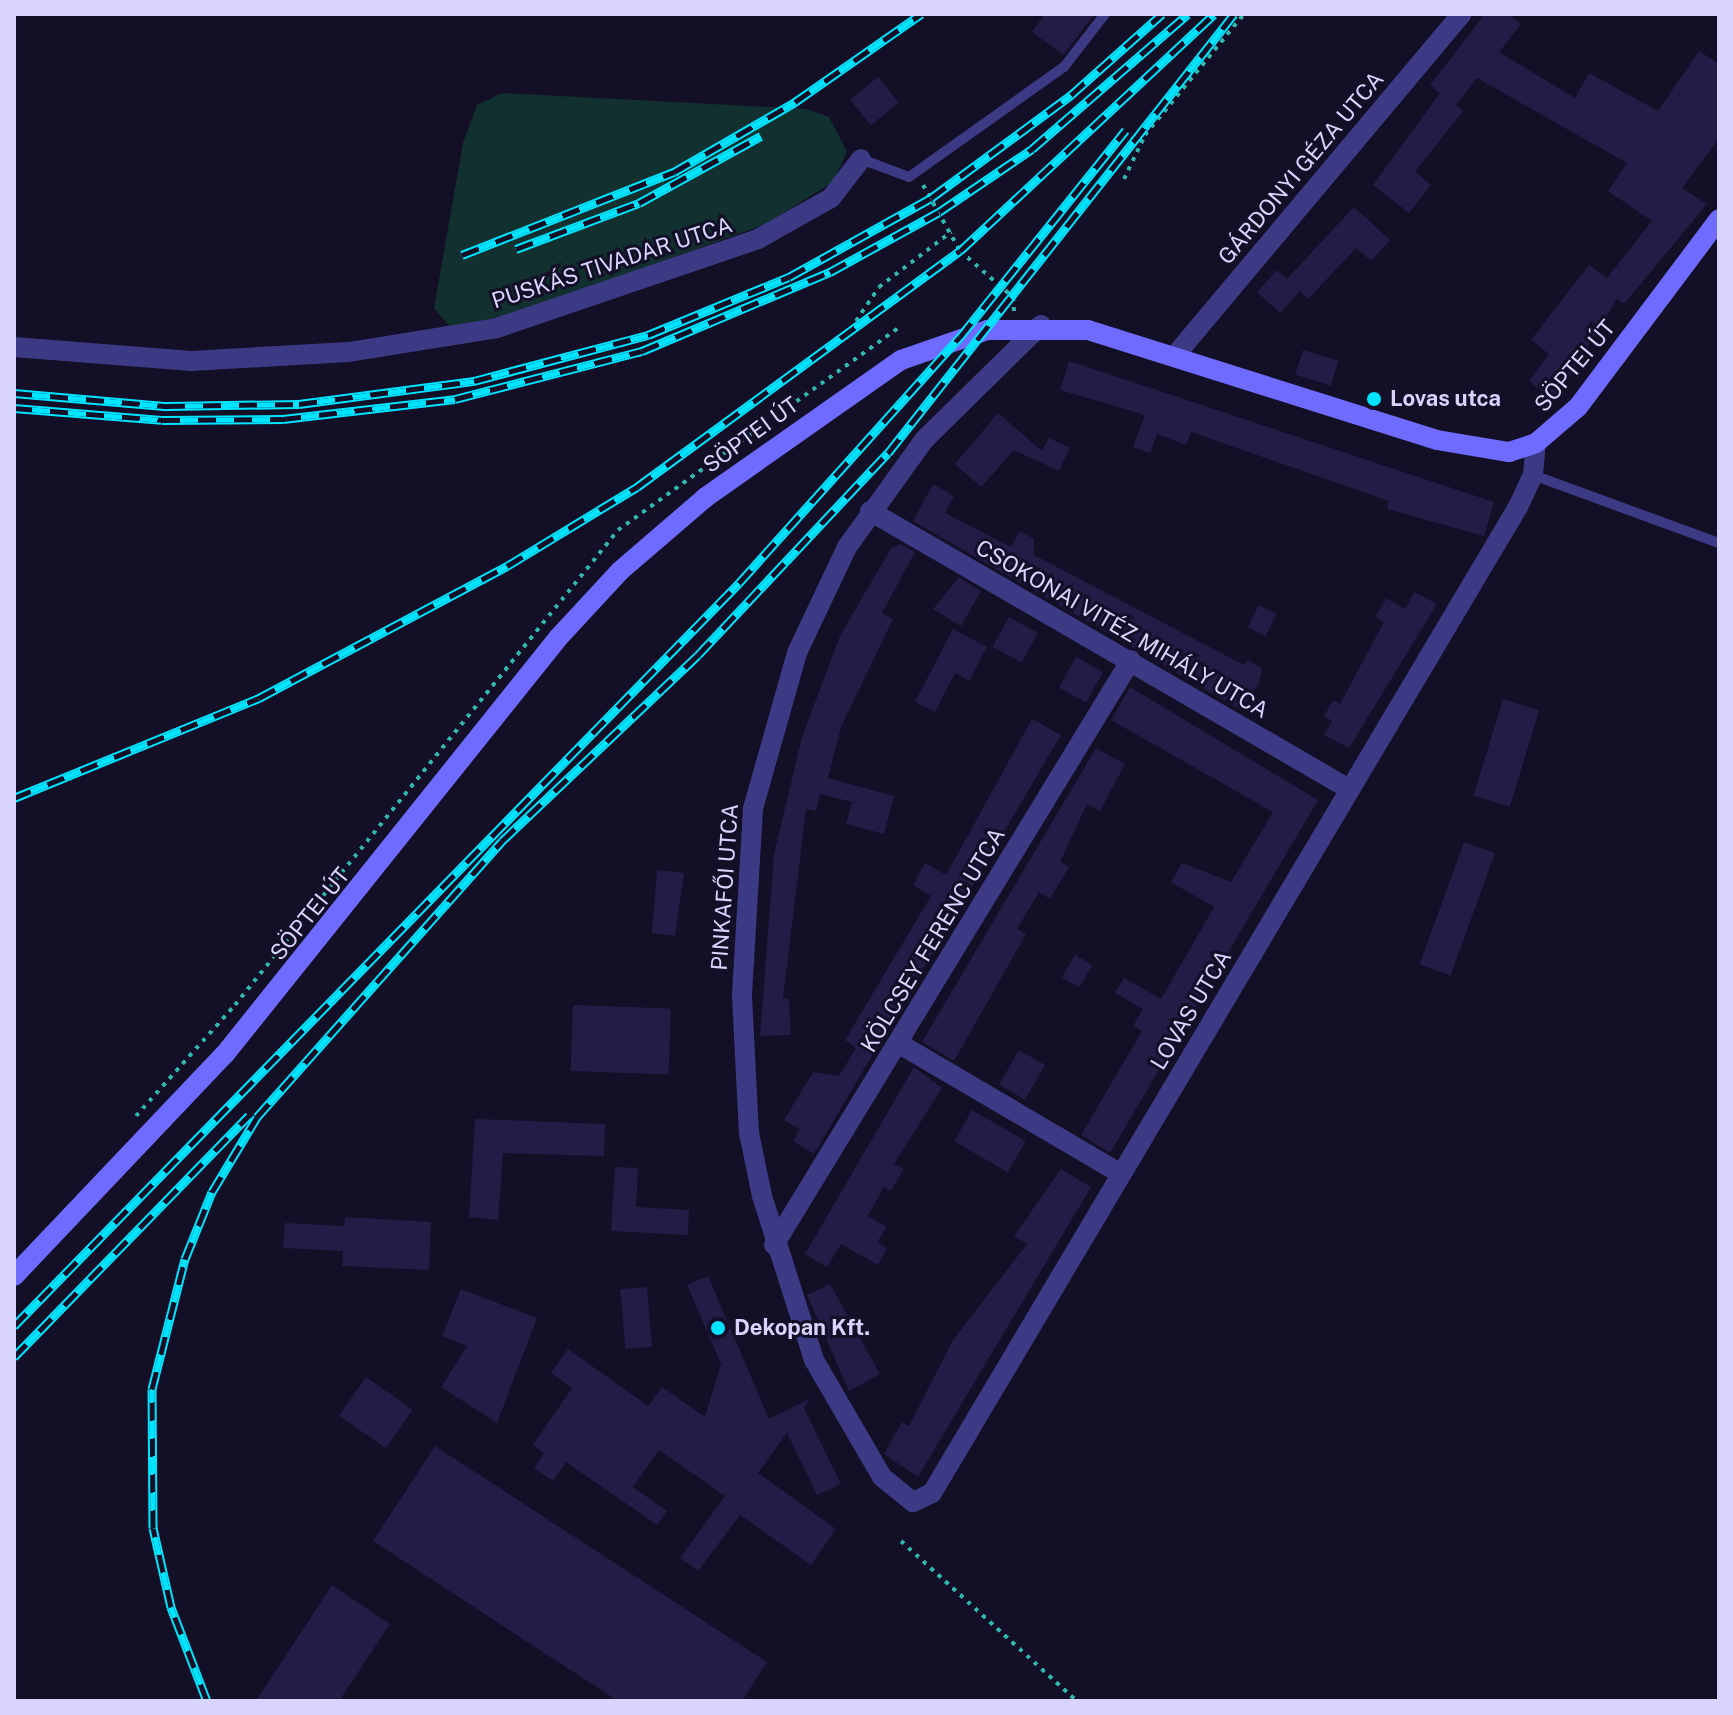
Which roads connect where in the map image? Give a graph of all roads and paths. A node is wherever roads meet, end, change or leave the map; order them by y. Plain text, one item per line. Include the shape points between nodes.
1 (1105, 14) edge
2 (1244, 14) edge
3 (1462, 14) edge
4 (861, 159) joint
5 (909, 177) junction
6 (1124, 179) dead end
7 (1719, 219) edge
8 (951, 232) junction
9 (856, 321) dead end
10 (1041, 325) junction
11 (1012, 326) junction
12 (14, 347) edge
13 (1178, 352) junction
14 (1536, 443) junction
15 (1533, 475) junction
16 (870, 511) junction
17 (1719, 543) edge
18 (1131, 660) junction
19 (1349, 789) junction
20 (898, 1043) junction
21 (1121, 1174) junction
22 (774, 1245) junction
23 (14, 1276) edge
24 (913, 1502) joint
25 (901, 1541) dead end
26 (1077, 1701) edge

1 - 5 lane via 1064,67
2 - 6 path via 1145,135
3 - 13 street, GÁRDONYI GÉZA UTCA
4 - 5 lane
4 - 12 street, PUSKÁS TIVADAR UTCA via 831,198 758,239 497,328 349,352 191,361
5 - 8 path via 924,185
7 - 14 street, SÖPTEI ÚT via 1578,407
8 - 9 path via 879,287
8 - 11 path via 960,251 1013,297
10 - 11 street, SÖPTEI ÚT
10 - 13 street, SÖPTEI ÚT
10 - 16 street, PINKAFŐI UTCA via 951,409
11 - 23 street, SÖPTEI ÚT via 935,344 901,360 706,497 620,571 558,638 225,1054
13 - 14 street, SÖPTEI ÚT via 1437,440 1495,452
14 - 15 street, LOVAS UTCA
15 - 17 lane
15 - 19 street, LOVAS UTCA
16 - 18 street, CSOKONAI VITÉZ MIHÁLY UTCA
16 - 22 street, PINKAFŐI UTCA via 797,653 753,809 742,996 749,1133
18 - 19 street, CSOKONAI VITÉZ MIHÁLY UTCA
18 - 20 street, KÖLCSEY FERENC UTCA
19 - 21 street, LOVAS UTCA
20 - 21 street
20 - 22 street, KÖLCSEY FERENC UTCA
21 - 24 street, LOVAS UTCA via 932,1493
22 - 24 street, PINKAFŐI UTCA via 814,1360 882,1477
25 - 26 path

